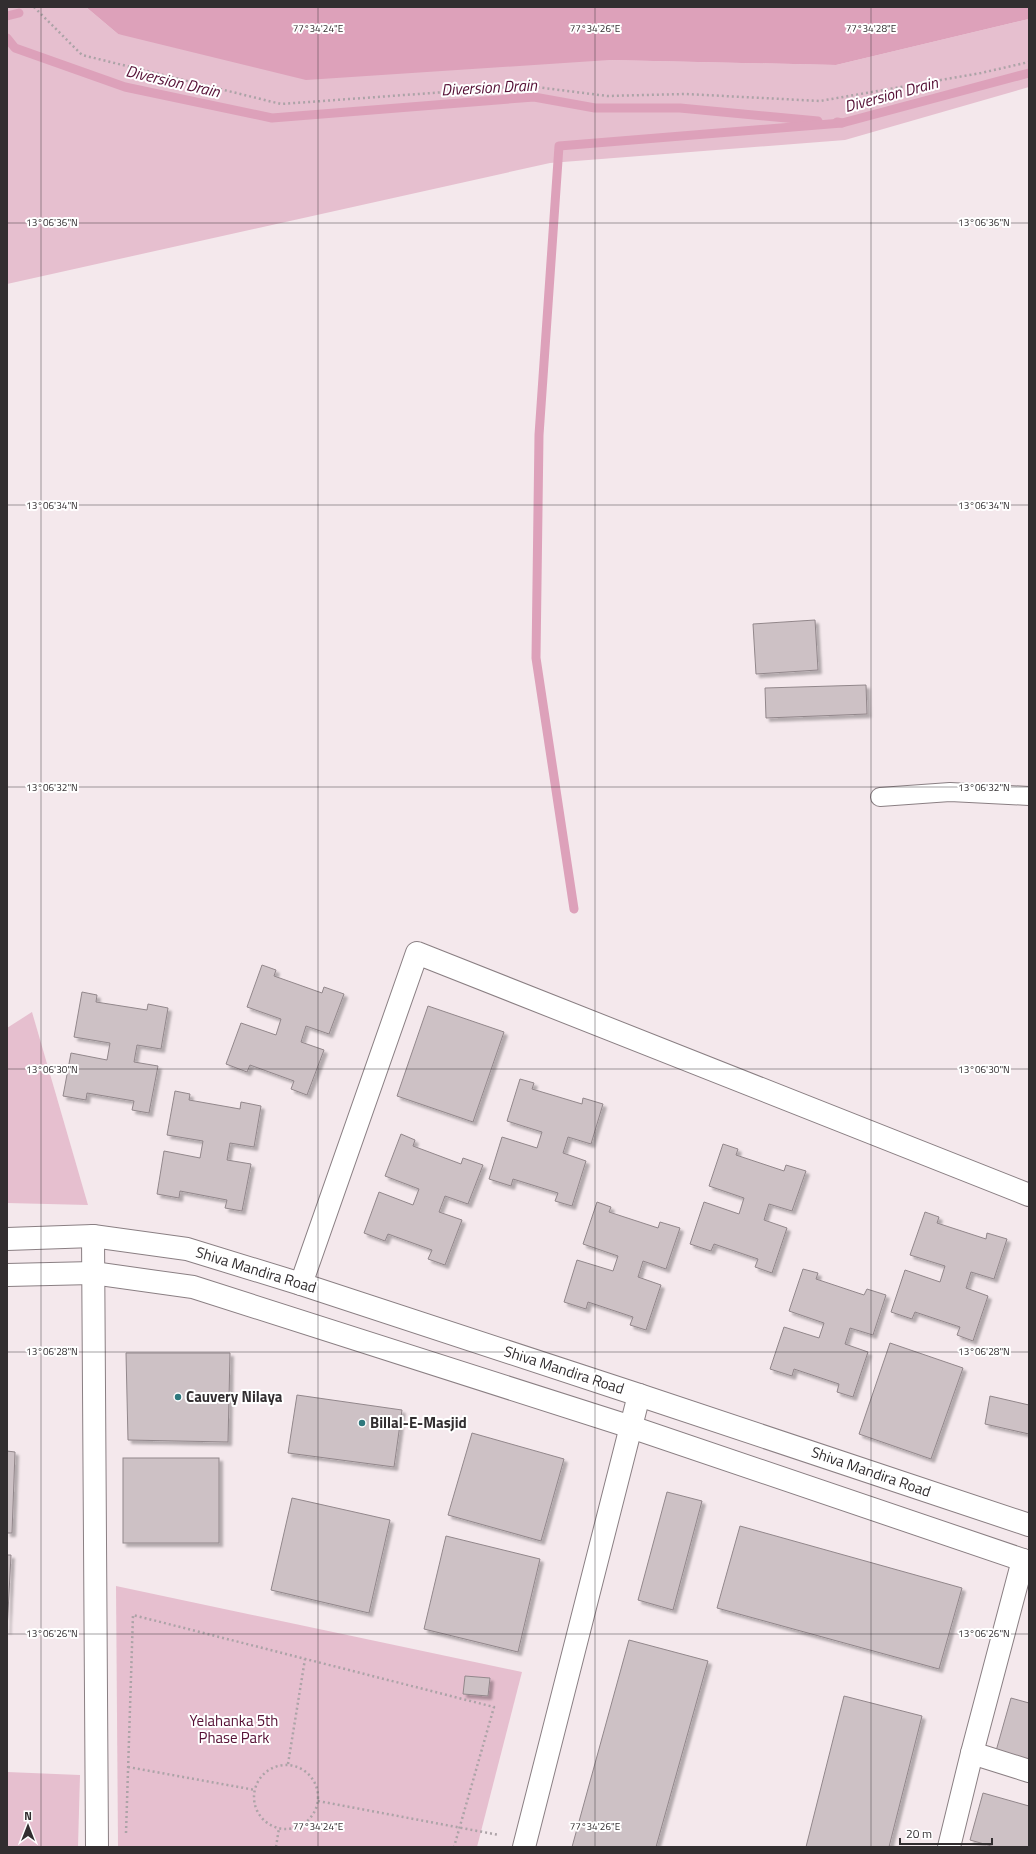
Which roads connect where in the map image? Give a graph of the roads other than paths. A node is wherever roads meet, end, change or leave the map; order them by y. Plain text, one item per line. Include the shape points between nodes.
1 (1029, 796) edge
2 (880, 797) dead end
3 (1029, 1195) edge
4 (93, 1236) junction
5 (7, 1239) edge
6 (93, 1273) junction
7 (7, 1275) edge
8 (301, 1284) junction
9 (640, 1395) junction
10 (631, 1427) junction
11 (1029, 1525) edge
12 (1026, 1561) edge
13 (972, 1753) junction
14 (1029, 1771) edge
15 (525, 1844) edge
16 (97, 1847) edge
17 (949, 1847) edge

1 - 2 lane via 950,792
3 - 8 street via 417,953
4 - 5 street, Shiva Mandira Road
4 - 6 street
4 - 8 street, Shiva Mandira Road via 187,1249
6 - 7 street
6 - 10 street via 193,1287
6 - 16 street
8 - 9 street, Shiva Mandira Road
9 - 10 street
9 - 11 street, Shiva Mandira Road
10 - 12 street
10 - 15 street
12 - 13 street
13 - 14 street
13 - 17 street

